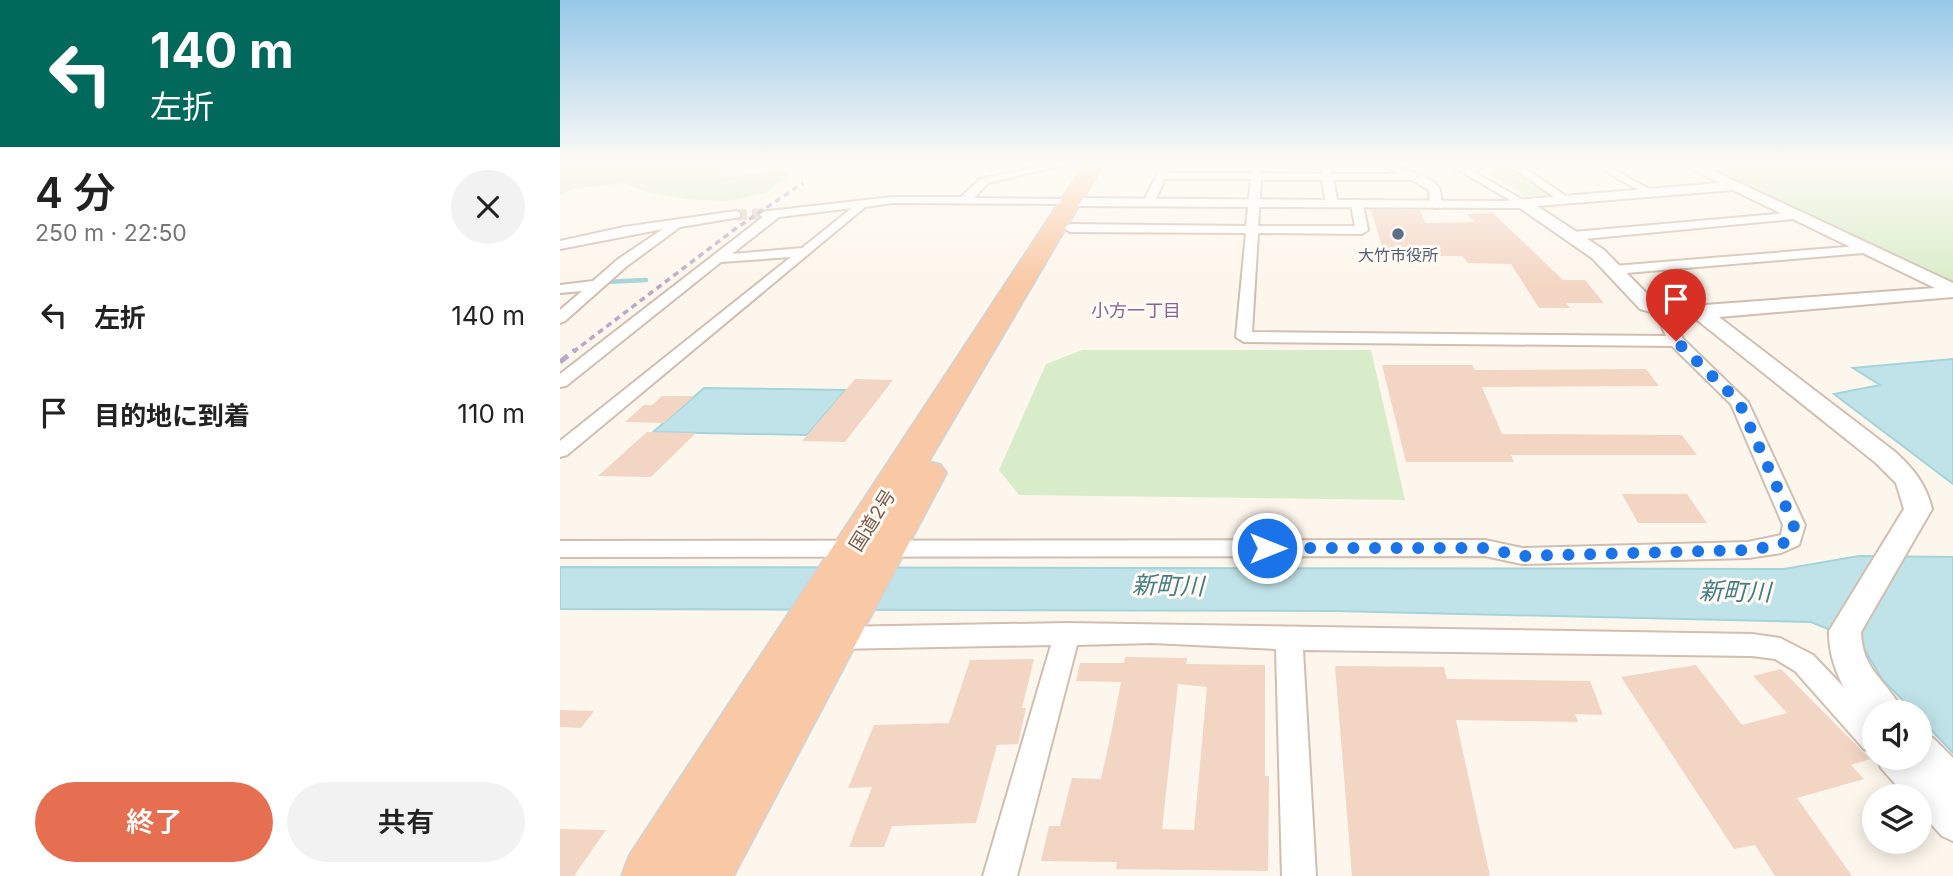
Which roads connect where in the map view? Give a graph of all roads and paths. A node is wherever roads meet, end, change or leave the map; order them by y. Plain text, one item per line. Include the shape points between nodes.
1 (859, 204) edge
2 (1253, 204) edge
3 (851, 205) edge
4 (1014, 205) edge
5 (1077, 205) edge
6 (1079, 205) edge
7 (1132, 205) edge
8 (1354, 205) edge
9 (1357, 205) junction
10 (1436, 205) joint
11 (1447, 205) edge
12 (1525, 205) edge
13 (1775, 205) edge
14 (1075, 211) junction
15 (736, 215) tunnel mouth
16 (1799, 216) junction
17 (678, 224) junction
18 (1250, 229) junction
19 (1573, 236) junction
20 (560, 246) edge
21 (1870, 249) junction
22 (806, 251) junction
23 (713, 260) junction
24 (1614, 270) junction
25 (597, 285) junction
26 (560, 289) edge
27 (1953, 291) edge
28 (1662, 311) junction
29 (1702, 313) junction
30 (560, 318) edge
31 (1676, 341) junction
32 (560, 382) edge
33 (560, 451) edge
34 (560, 549) edge
35 (866, 553) junction
36 (828, 628) junction
37 (1067, 633) junction
38 (1289, 639) junction
39 (1875, 700) edge
40 (1862, 726) edge
41 (1932, 763) edge
42 (1903, 770) edge
43 (1953, 786) edge
44 (1953, 825) edge
45 (651, 876) edge
46 (701, 876) edge
47 (1000, 876) edge
48 (1299, 876) edge

1 - 22 street
2 - 18 street
3 - 23 street via 769,214
4 - 14 street
5 - 14 highway, 国道2号
6 - 14 highway, 国道2号
7 - 14 street
8 - 9 street
9 - 10 street
9 - 18 street via 1362,230
10 - 11 street
12 - 19 street
13 - 16 street
14 - 18 street
14 - 35 highway, 国道2号
15 - 17 street
16 - 19 street
16 - 21 street
17 - 20 street
17 - 25 street
18 - 31 street via 1244,337
19 - 24 street
21 - 24 street
21 - 27 street
22 - 23 street
22 - 33 street
23 - 32 street
24 - 28 street via 1647,305
25 - 26 street
25 - 30 street
27 - 29 street
28 - 29 street
28 - 31 street
29 - 39 street via 1885,457 1914,487 1918,509 1846,631 1843,648 1857,678
31 - 35 street via 1739,402 1794,525 1791,539 1780,545 1748,550 1522,556 1485,548
34 - 35 street
35 - 36 highway, 国道2号
36 - 37 street
36 - 45 highway, 国道2号
36 - 46 highway, 国道2号
37 - 38 street
37 - 47 street
38 - 40 street via 1780,649 1804,663
38 - 48 street
41 - 43 street
42 - 44 street

